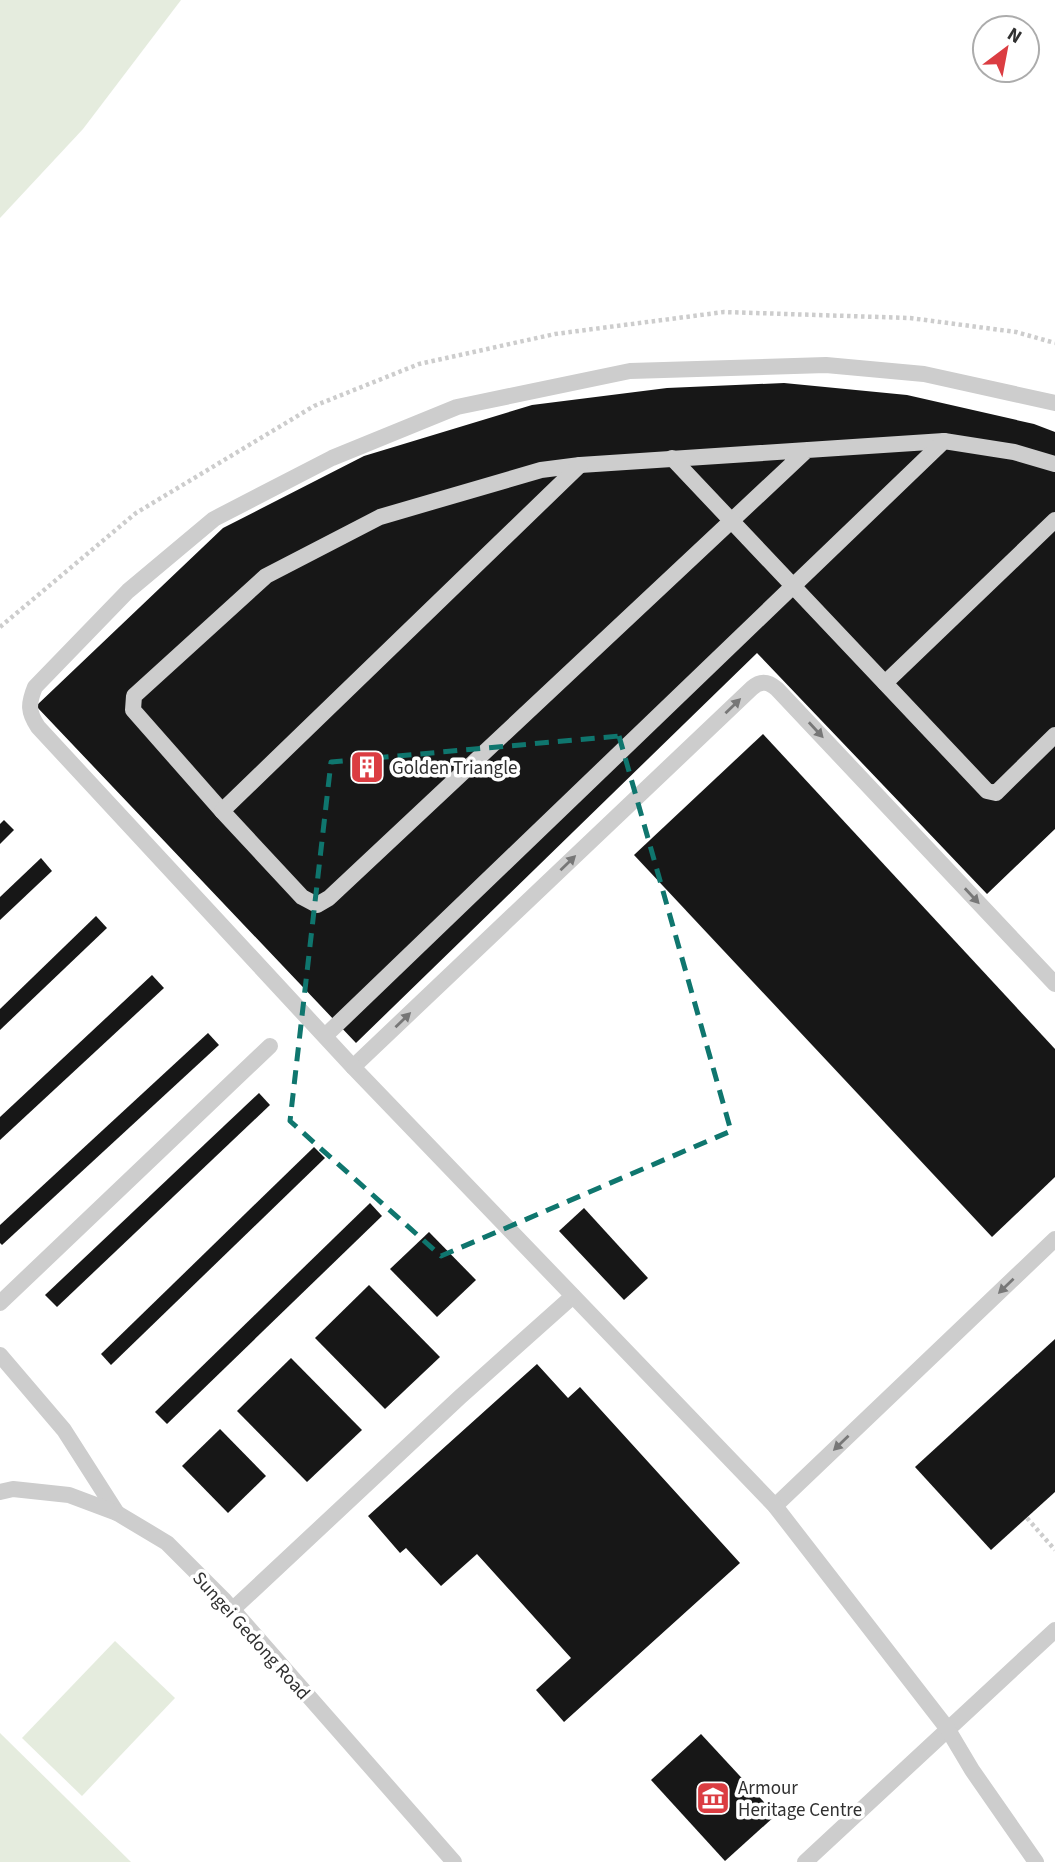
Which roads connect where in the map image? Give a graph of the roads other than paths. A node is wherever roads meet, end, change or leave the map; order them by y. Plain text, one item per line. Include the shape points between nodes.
1 (1055, 403) edge
2 (944, 441) junction
3 (807, 450) junction
4 (672, 458) junction
5 (1055, 464) edge
6 (580, 465) junction
7 (731, 520) junction
8 (1055, 520) edge
9 (793, 586) junction
10 (885, 683) junction
11 (1055, 735) edge
12 (222, 811) junction
13 (1054, 979) edge
14 (326, 1036) junction
15 (270, 1046) dead end
16 (353, 1067) junction
17 (1055, 1239) edge
18 (573, 1296) junction
19 (0, 1303) edge
20 (0, 1355) edge
21 (0, 1492) edge
22 (775, 1506) junction
23 (117, 1513) junction
24 (232, 1610) junction
25 (1055, 1630) edge
26 (947, 1728) junction
27 (454, 1862) edge
28 (805, 1862) edge
29 (1036, 1862) edge

1 - 14 lane via 924,374 826,365 616,374 457,407 332,458 214,519 128,591 35,687 30,714
2 - 3 lane
2 - 5 lane
2 - 9 lane
3 - 4 lane
3 - 7 lane
4 - 6 lane
4 - 7 lane
6 - 12 lane
6 - 12 lane via 541,470 380,517 300,558 267,576 134,696 133,710 140,721
7 - 9 lane
7 - 12 lane via 317,905 302,897
8 - 10 lane
9 - 10 lane
9 - 14 lane
10 - 11 lane via 987,791 996,793
16 -> 13 lane via 762,682 778,689
14 - 16 lane
15 - 19 lane
16 - 18 lane
17 -> 22 lane
18 - 22 lane
18 - 24 lane
20 - 23 lane via 64,1430
21 - 23 lane, Sungei Gedong Road via 13,1489 69,1495
22 - 26 lane
23 - 24 lane, Sungei Gedong Road via 167,1544
24 - 27 lane, Sungei Gedong Road
25 - 26 lane
26 - 28 lane
26 - 29 lane

